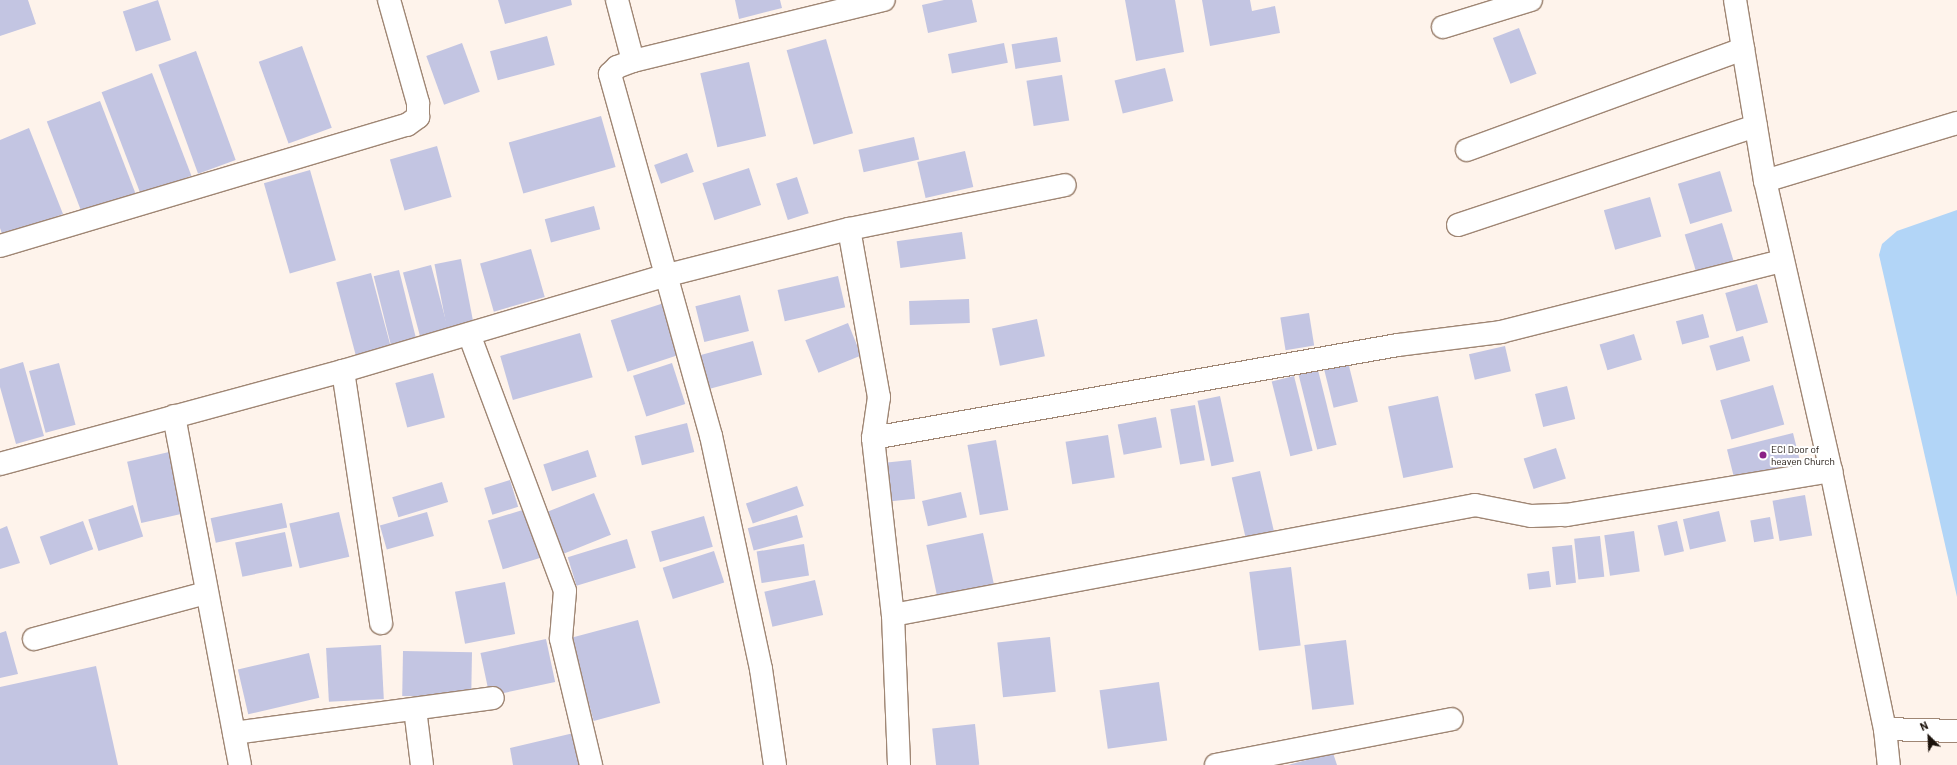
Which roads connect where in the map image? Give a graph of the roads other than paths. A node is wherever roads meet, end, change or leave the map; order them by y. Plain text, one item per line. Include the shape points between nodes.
1 (389, 0) edge
2 (617, 0) edge
3 (884, 0) edge
4 (1531, 0) edge
5 (1735, 0) edge
6 (1443, 27) dead end
7 (1743, 50) junction
8 (633, 61) junction
9 (1957, 123) edge
10 (1756, 126) junction
11 (1467, 150) dead end
12 (1765, 181) junction
13 (1065, 185) dead end
14 (1458, 224) dead end
15 (849, 229) junction
16 (0, 246) edge
17 (1782, 261) junction
18 (664, 276) junction
19 (469, 334) junction
20 (343, 371) junction
21 (174, 416) junction
22 (872, 438) junction
23 (0, 464) edge
24 (1832, 471) junction
25 (206, 593) junction
26 (893, 615) junction
27 (381, 623) dead end
28 (34, 639) dead end
29 (493, 698) dead end
30 (415, 709) junction
31 (1452, 719) dead end
32 (1885, 729) junction
33 (1957, 731) edge
34 (234, 733) junction
35 (240, 765) edge
36 (422, 765) edge
37 (592, 765) edge
38 (775, 765) edge
39 (899, 765) edge
40 (1216, 765) edge
41 (1889, 765) edge

1 - 16 street via 418,104 418,117 407,125
2 - 8 street
3 - 8 street
4 - 6 street
5 - 7 street
7 - 10 street
7 - 11 street
8 - 18 street via 617,67 610,74 610,83
9 - 12 street
10 - 12 street
10 - 14 street
12 - 17 street
13 - 15 street
15 - 18 street
15 - 22 street via 879,397
17 - 22 street via 1501,332 1398,345
17 - 24 street
18 - 19 street
18 - 38 street via 711,436 761,669
19 - 20 street
19 - 37 street via 565,591 561,639
20 - 21 street
20 - 27 street
21 - 23 street
21 - 25 street
22 - 26 street
24 - 26 street via 1566,515 1530,516 1475,505
24 - 32 street
25 - 28 street
25 - 34 street
26 - 39 street
29 - 30 street
30 - 34 street
30 - 36 street
31 - 40 street
32 - 33 street
32 - 41 street
34 - 35 street

